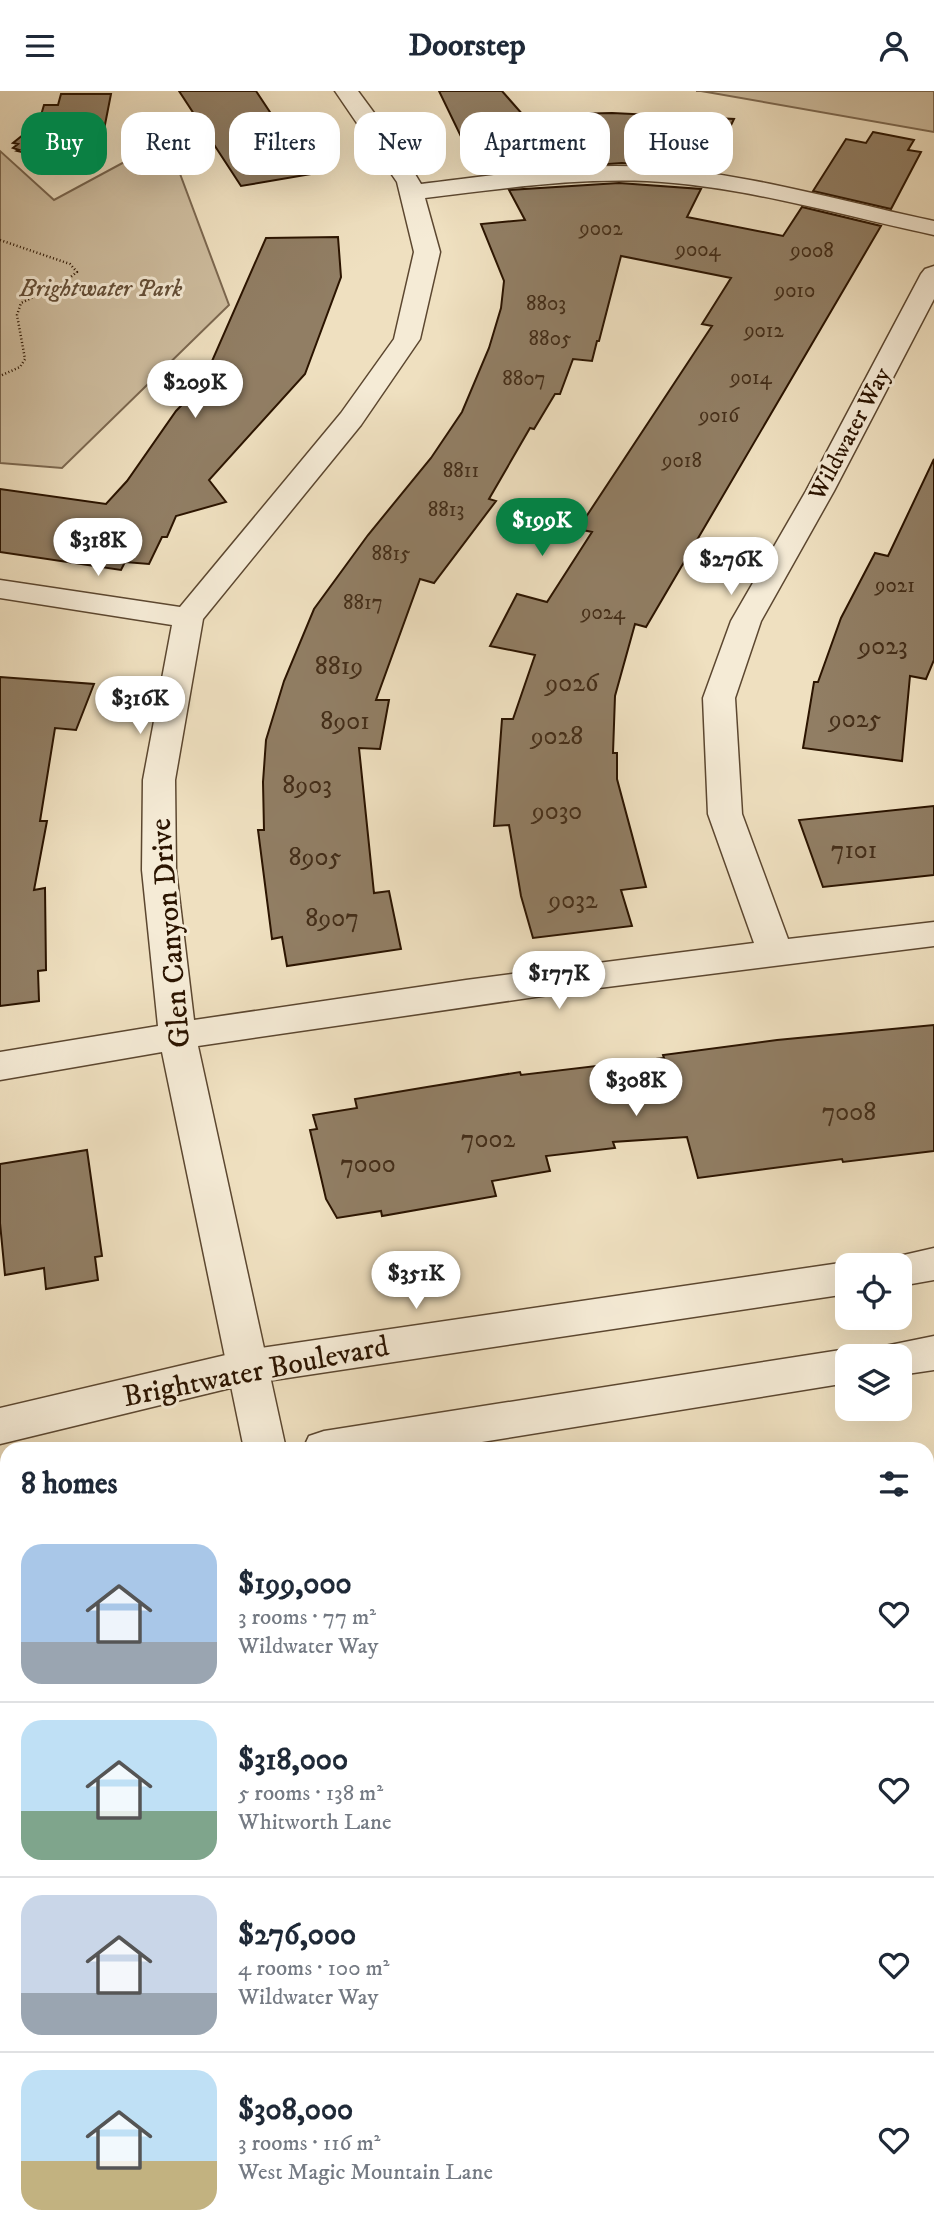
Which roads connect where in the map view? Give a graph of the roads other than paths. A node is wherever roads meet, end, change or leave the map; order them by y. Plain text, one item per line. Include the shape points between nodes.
1 (346, 91) edge
2 (411, 192) junction
3 (934, 227) edge
4 (934, 274) edge
5 (0, 589) edge
6 (188, 618) junction
7 (934, 934) edge
8 (775, 952) junction
9 (177, 1035) junction
10 (0, 1066) edge
11 (934, 1265) edge
12 (912, 1268) edge
13 (835, 1279) edge
14 (934, 1353) edge
15 (912, 1356) edge
16 (247, 1367) junction
17 (835, 1368) edge
18 (0, 1426) edge
19 (263, 1442) edge
20 (368, 1442) edge

1 - 2 street, Glen Canyon Drive via 386,144
2 - 3 street via 576,173 682,177
2 - 6 street, Glen Canyon Drive via 427,252 407,339 351,419
4 - 8 street, Wildwater Way via 746,621 719,698 724,814
5 - 6 street
6 - 9 street, Glen Canyon Drive via 159,781 159,870
7 - 8 street
8 - 9 street
9 - 10 street
9 - 16 street, Glen Canyon Drive
11 - 12 street
13 - 16 street, Brightwater Boulevard
14 - 15 street
16 - 18 street, Brightwater Boulevard
16 - 19 street, Glen Canyon Drive
17 - 20 street

